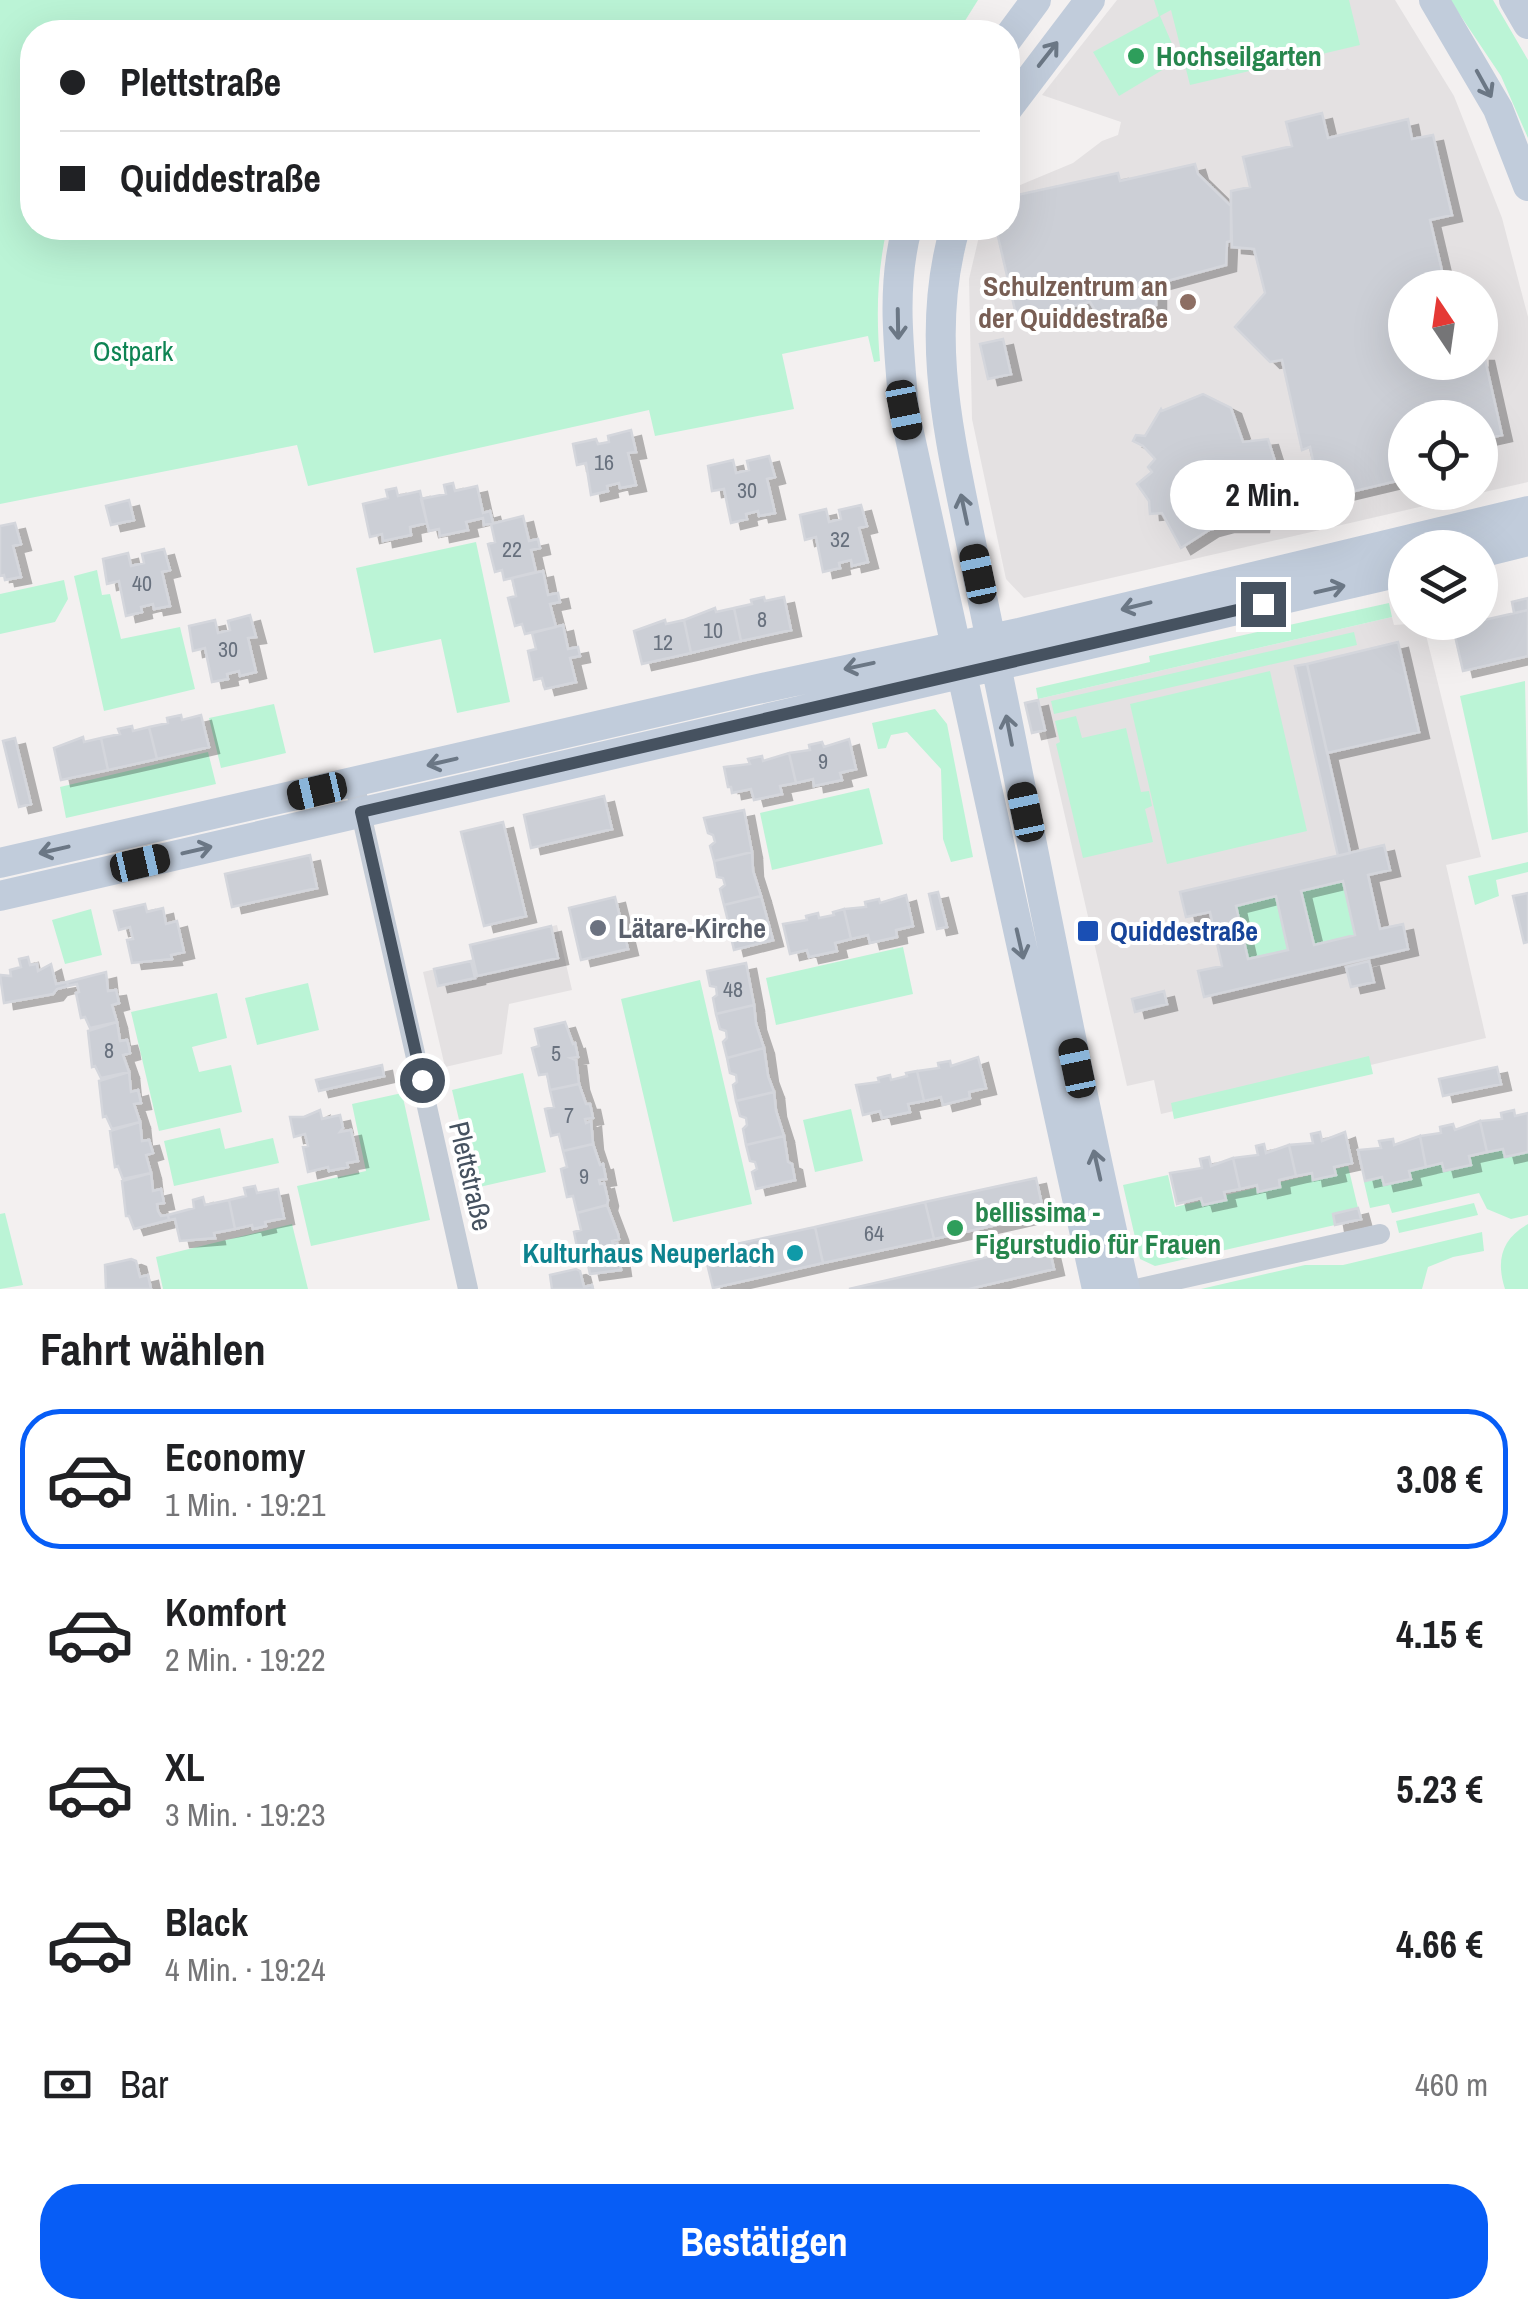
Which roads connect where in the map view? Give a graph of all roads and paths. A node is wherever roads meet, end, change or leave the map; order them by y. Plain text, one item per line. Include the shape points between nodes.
1 (1036, 0) edge
2 (1090, 0) edge
3 (1434, 0) edge
4 (1514, 0) edge
5 (1020, 22) edge
6 (1528, 24) edge
7 (1020, 92) edge
8 (1528, 186) edge
9 (904, 240) edge
10 (951, 240) edge
11 (1528, 511) edge
12 (1528, 542) edge
13 (1498, 549) edge
14 (1388, 575) edge
15 (994, 652) junction
16 (957, 659) junction
17 (358, 797) junction
18 (0, 863) edge
19 (0, 896) edge
20 (1380, 1234) dead end
21 (468, 1289) edge
22 (1097, 1289) edge
23 (1125, 1289) edge
24 (1136, 1289) edge

1 - 5 main road
7 -> 2 main road
3 -> 8 main road via 1498,110
4 - 6 main road
9 -> 16 main road via 896,320 904,410
15 -> 10 main road via 942,381 940,305
11 -> 15 main road
12 - 13 main road
15 -> 14 main road
15 - 16 main road
23 -> 15 main road
16 - 17 main road
16 -> 22 main road
17 -> 18 main road
19 -> 17 main road
17 - 21 street, Plettstraße
20 - 24 street

